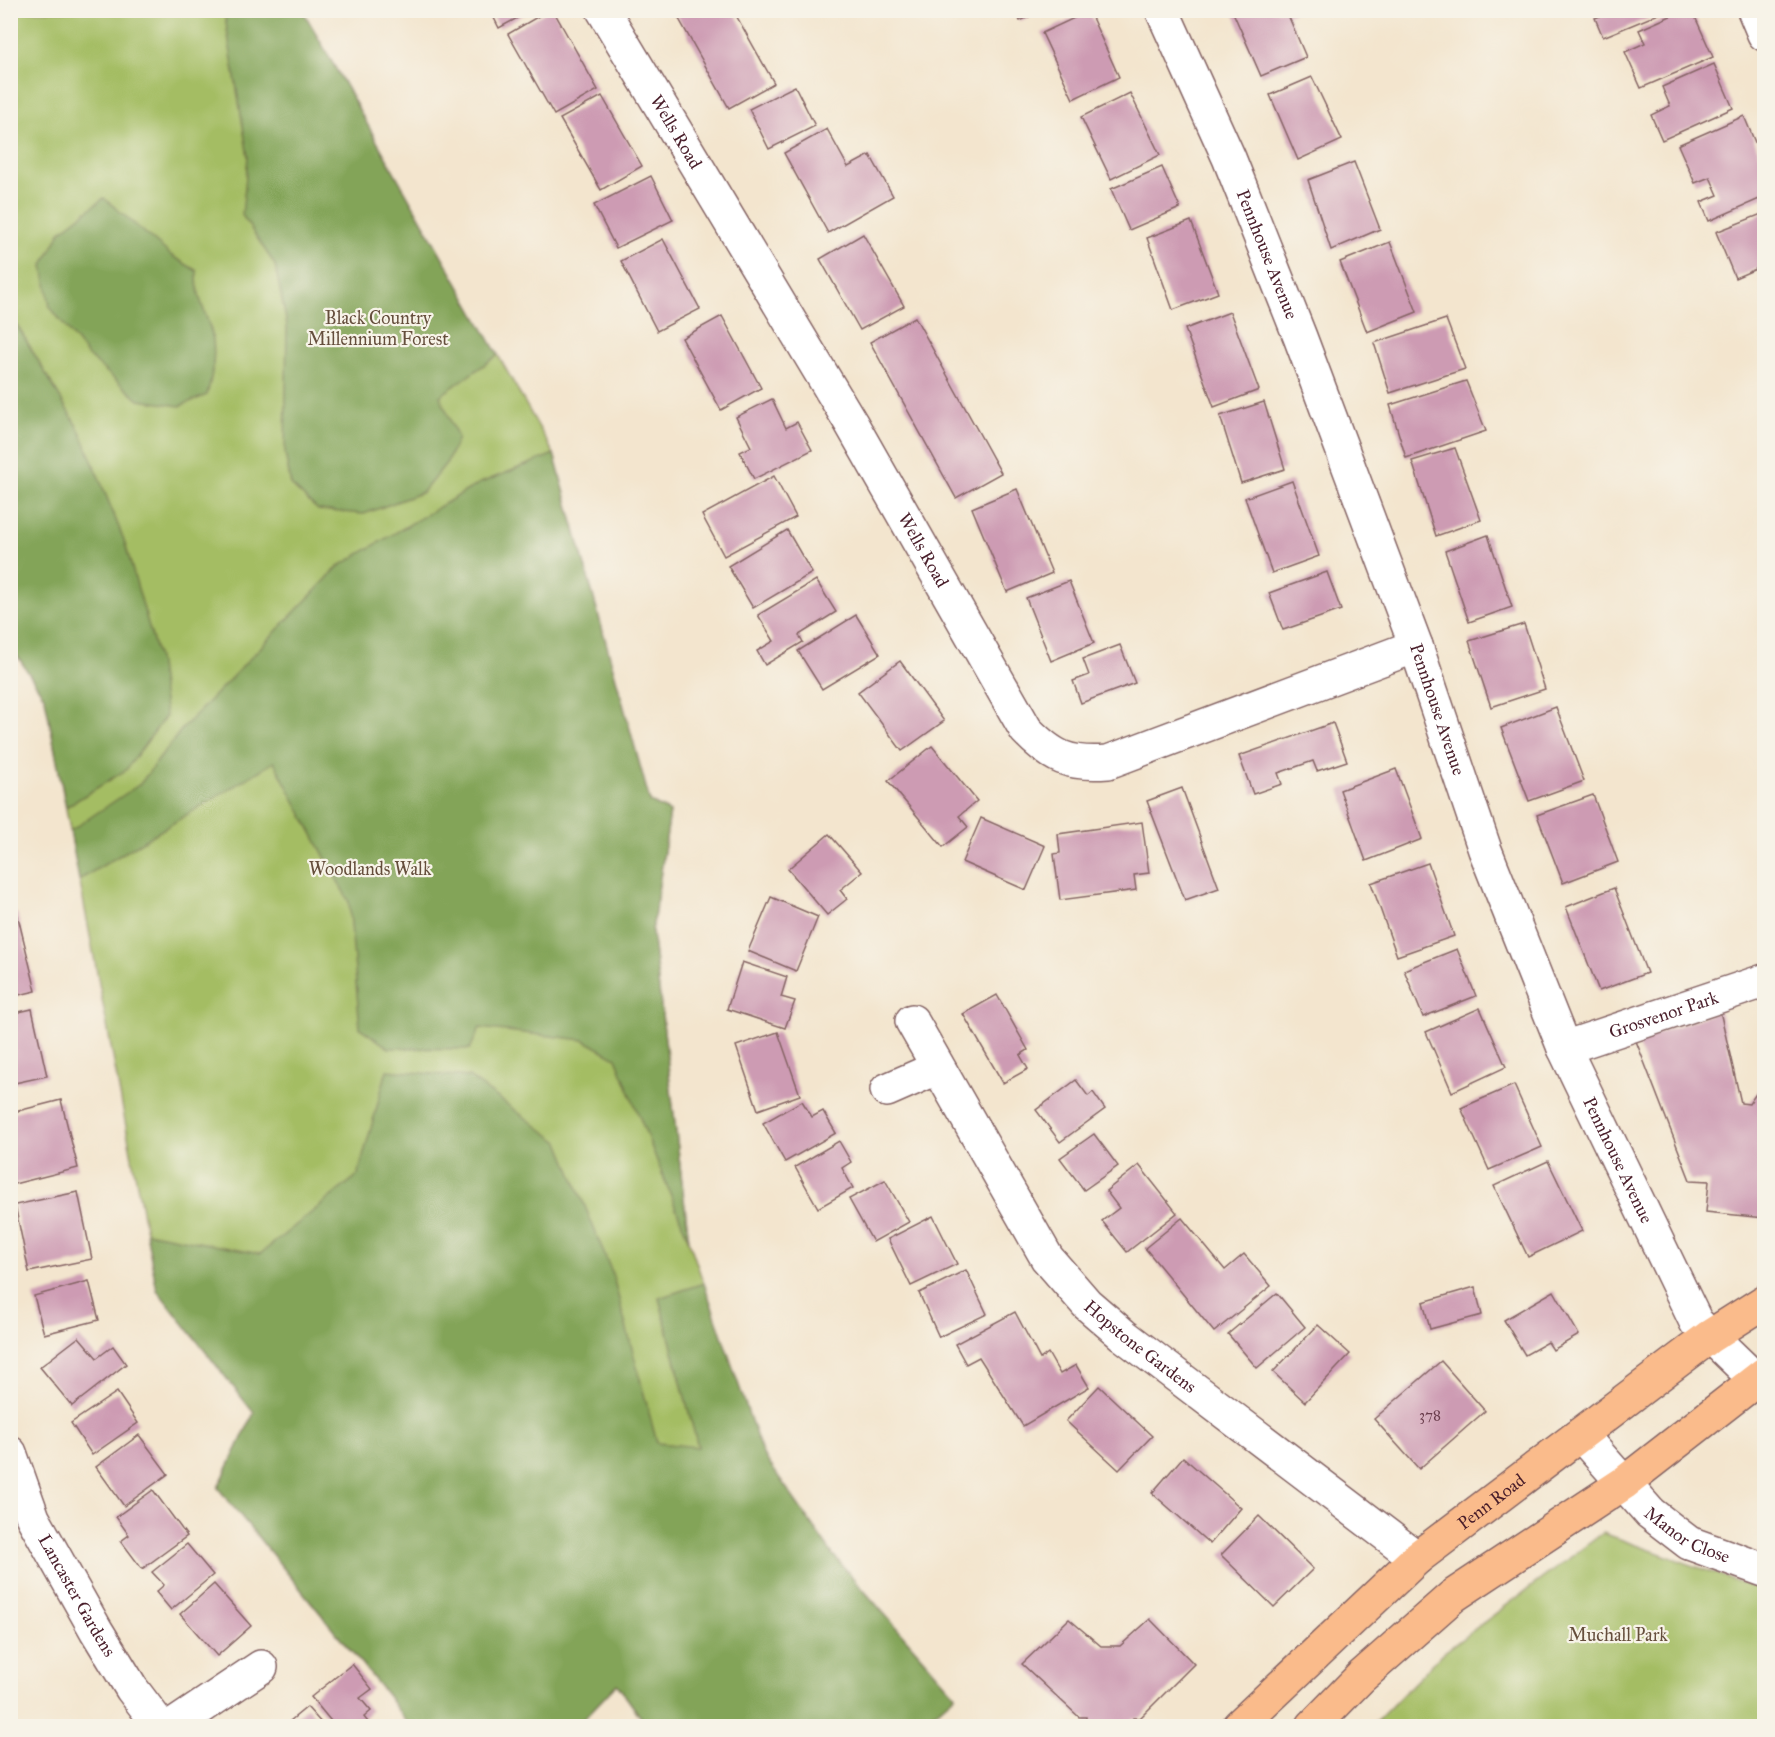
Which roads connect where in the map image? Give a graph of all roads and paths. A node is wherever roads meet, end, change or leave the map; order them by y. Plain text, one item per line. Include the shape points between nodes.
1 (603, 10) edge
2 (1162, 10) edge
3 (1754, 10) edge
4 (1764, 34) edge
5 (1416, 646) junction
6 (1764, 981) edge
7 (912, 1021) dead end
8 (1564, 1048) junction
9 (937, 1068) junction
10 (887, 1090) dead end
11 (1764, 1302) edge
12 (1709, 1337) junction
13 (1761, 1377) edge
14 (1581, 1435) junction
15 (10, 1453) edge
16 (1624, 1483) junction
17 (1417, 1558) junction
18 (1764, 1570) edge
19 (261, 1667) dead end
20 (160, 1726) edge
21 (172, 1726) edge
22 (1239, 1726) edge
23 (1313, 1726) edge

1 - 5 street, Wells Road via 851,423 1026,730 1043,748 1065,760 1086,764 1108,762
2 - 5 street, Pennhouse Avenue via 1258,232
3 - 4 street
5 - 8 street, Pennhouse Avenue via 1485,850
6 - 8 street, Grosvenor Park
7 - 9 street, Hopstone Gardens
8 - 12 street, Pennhouse Avenue via 1696,1322
9 - 10 street
9 - 17 street, Hopstone Gardens via 1047,1258 1079,1296 1123,1335
11 - 12 highway, Penn Road
12 - 13 street, Pennhouse Avenue
12 - 14 highway, Penn Road
13 - 16 highway
14 - 16 street, Manor Close
14 - 17 highway, Penn Road
15 - 20 street, Lancaster Gardens via 33,1518 132,1689
16 - 18 street, Manor Close via 1650,1513 1689,1542
16 - 23 highway via 1453,1596 1361,1677
17 - 22 highway, Penn Road
19 - 21 street

